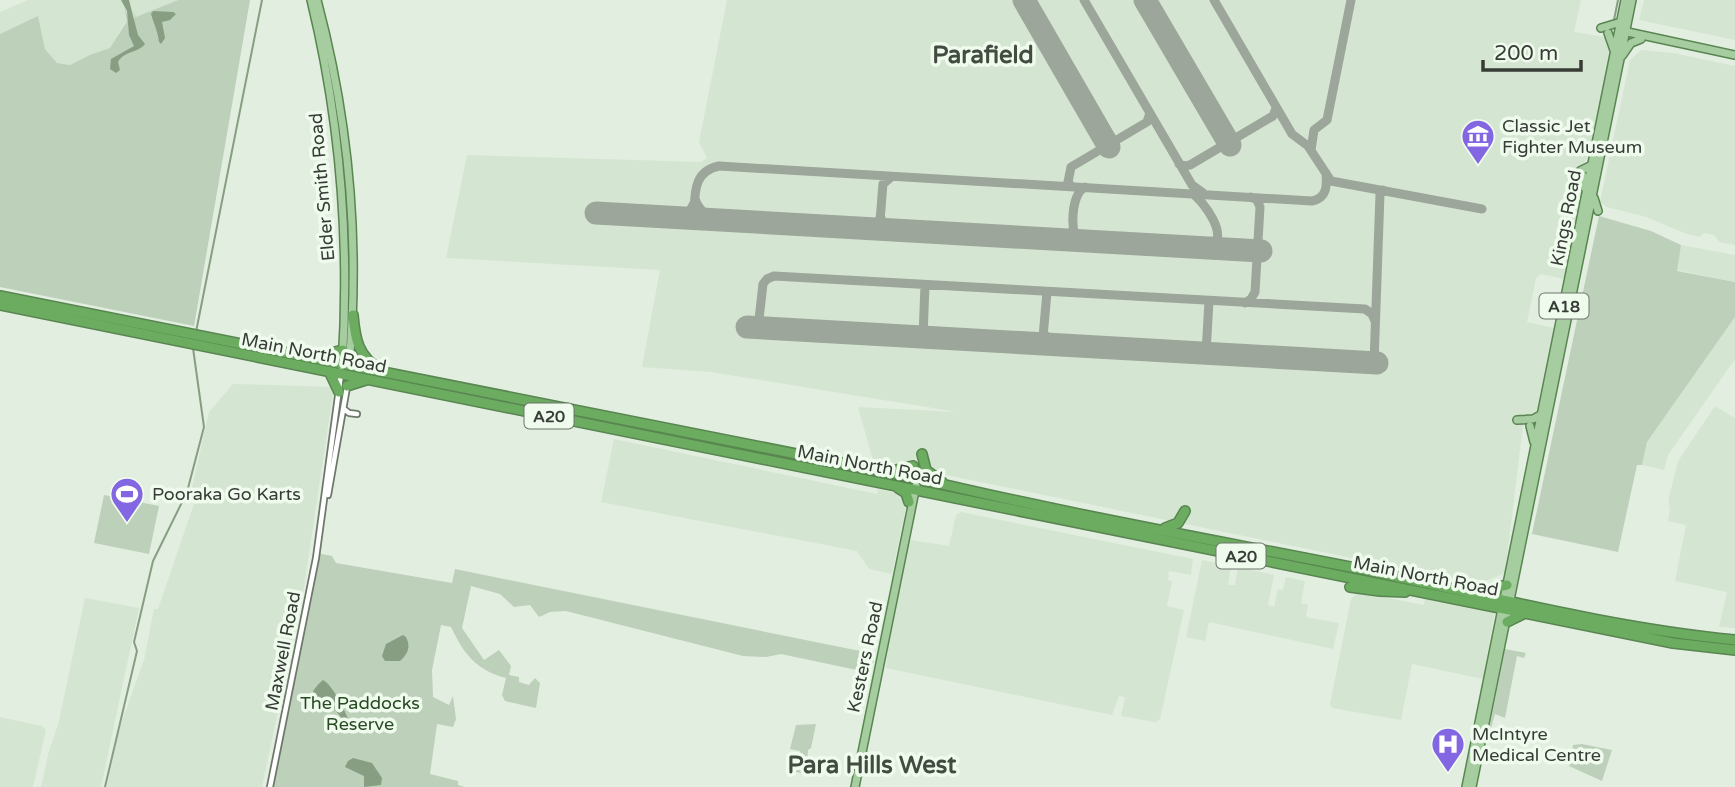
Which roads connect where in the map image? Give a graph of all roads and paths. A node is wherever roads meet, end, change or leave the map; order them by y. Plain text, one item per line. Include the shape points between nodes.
1 (311, 0) edge
2 (317, 0) edge
3 (1625, 0) edge
4 (1632, 0) edge
5 (1601, 28) dead end
6 (1623, 28) junction
7 (1608, 33) dead end
8 (1639, 36) junction
9 (1735, 55) edge
10 (1617, 58) junction
11 (328, 82) junction
12 (337, 90) junction
13 (331, 102) junction
14 (1595, 180) junction
15 (1598, 211) dead end
16 (0, 296) edge
17 (0, 305) edge
18 (353, 315) junction
19 (123, 320) junction
20 (152, 327) junction
21 (132, 333) junction
22 (194, 340) junction
23 (342, 350) junction
24 (314, 358) junction
25 (345, 369) junction
26 (329, 371) junction
27 (388, 374) junction
28 (368, 379) junction
29 (343, 389) junction
30 (344, 409) junction
31 (357, 414) dead end
32 (1542, 414) junction
33 (1517, 420) dead end
34 (338, 426) junction
35 (1530, 426) dead end
36 (1535, 450) junction
37 (922, 454) dead end
38 (914, 466) dead end
39 (884, 472) junction
40 (915, 478) junction
41 (946, 485) junction
42 (912, 495) junction
43 (1160, 529) junction
44 (1192, 535) junction
45 (1507, 585) junction
46 (1350, 587) dead end
47 (1424, 592) junction
48 (1471, 592) junction
49 (1507, 604) junction
50 (1526, 612) junction
51 (1507, 622) junction
52 (1735, 640) edge
53 (1735, 650) edge
54 (1498, 663) junction
55 (1489, 675) junction
56 (270, 787) edge
57 (855, 787) edge
58 (1466, 787) edge
59 (1472, 787) edge

1 - 11 main road, Elder Smith Road
2 - 12 main road, Elder Smith Road
3 - 6 main road, Kings Road / A18
4 - 6 main road, Kings Road / A18
5 - 6 main road
6 - 8 main road
6 - 8 main road
6 - 10 main road, Kings Road / A18
7 - 10 main road
8 - 9 main road
8 - 10 main road
10 - 14 main road, Kings Road / A18
10 - 32 main road, Kings Road / A18 via 1592,165 1580,171 1586,199
11 - 12 main road
11 - 13 main road, Elder Smith Road
12 - 13 main road
12 - 18 main road, Elder Smith Road via 352,195
13 - 23 main road, Elder Smith Road via 341,194
14 - 15 main road
14 - 49 main road, Kings Road / A18
16 - 19 highway, Main North Road / A20
17 - 21 highway, Main North Road / A20
18 - 25 main road, Elder Smith Road
18 - 27 highway via 362,354
19 - 20 highway, Main North Road / A20
19 - 21 highway
20 - 21 highway
20 - 22 highway, Main North Road / A20
21 - 22 highway, Main North Road / A20
22 - 24 highway, Main North Road / A20
22 - 26 highway, Main North Road / A20
23 - 24 highway
23 - 25 main road, Elder Smith Road
24 - 25 highway, Main North Road / A20
25 - 26 highway, Main North Road / A20
25 - 27 highway, Main North Road / A20
25 - 28 highway, Main North Road / A20
25 - 29 street, Maxwell Road
25 - 29 street, Maxwell Road
26 - 29 highway
27 - 39 highway, Main North Road / A20
28 - 29 highway
28 - 42 highway, Main North Road / A20 via 893,486
29 - 30 street, Maxwell Road
29 - 34 street, Maxwell Road
30 - 31 street
30 - 34 street, Maxwell Road
32 - 33 main road
32 - 36 main road, Kings Road / A18
34 - 56 street, Maxwell Road
35 - 36 main road
36 - 45 main road, Kings Road / A18
37 - 41 highway via 926,470
38 - 39 highway
39 - 40 highway, Main North Road / A20
40 - 41 highway, Main North Road / A20
40 - 42 main road, Kesters Road
41 - 43 highway, Main North Road / A20
42 - 47 highway, Main North Road / A20 via 936,494
42 - 57 main road, Kesters Road
43 - 44 highway, Main North Road / A20
43 - 44 highway via 1175,524 1185,511 1184,526
44 - 48 highway, Main North Road / A20
45 - 48 highway
45 - 49 main road, Kings Road / A18
46 - 47 highway
47 - 49 highway, Main North Road / A20
48 - 49 highway, Main North Road / A20
49 - 50 highway, Main North Road / A20
49 - 51 main road, A18
49 - 52 highway, Main North Road / A20
49 - 55 main road, A18
50 - 51 highway
50 - 53 highway, Main North Road / A20 via 1673,643
51 - 54 main road, A18
54 - 55 main road
54 - 59 main road, A18
55 - 58 main road, A18

